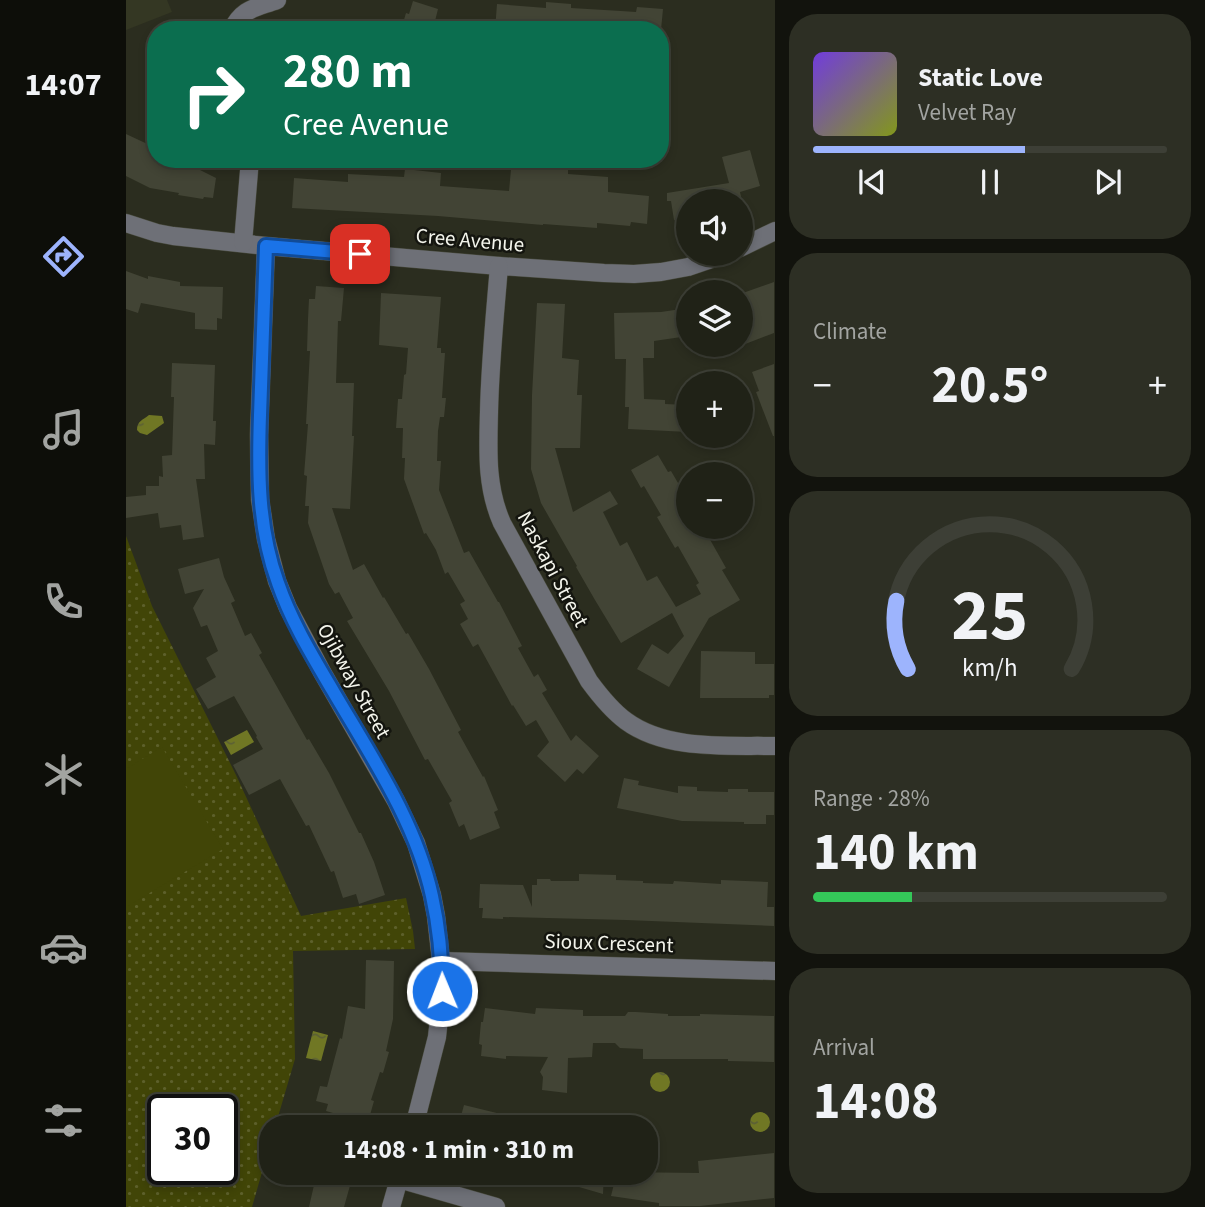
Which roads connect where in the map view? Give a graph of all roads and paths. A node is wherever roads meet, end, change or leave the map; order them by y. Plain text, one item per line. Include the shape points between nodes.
1 (277, 0) edge
2 (236, 21) edge
3 (249, 168) edge
4 (126, 223) edge
5 (775, 231) edge
6 (753, 242) edge
7 (243, 243) junction
8 (266, 246) junction
9 (499, 266) junction
10 (691, 266) edge
11 (775, 746) edge
12 (441, 961) junction
13 (775, 971) edge
14 (417, 1115) edge
15 (397, 1185) edge
16 (428, 1185) edge
17 (391, 1207) edge
18 (496, 1207) edge

1 - 2 street via 243,13
3 - 7 street
4 - 7 street, Cree Avenue via 173,236
5 - 6 street
7 - 8 street, Cree Avenue
8 - 9 street, Cree Avenue
8 - 12 street, Ojibway Street via 259,435 266,540 288,608 416,843 432,895
9 - 10 street, Cree Avenue via 634,274
9 - 11 street, Naskapi Street via 489,479 502,523 589,681 626,722 651,734 695,743
12 - 13 street, Sioux Crescent
12 - 14 street, Ojibway Street via 437,1037
15 - 17 street
16 - 18 street

